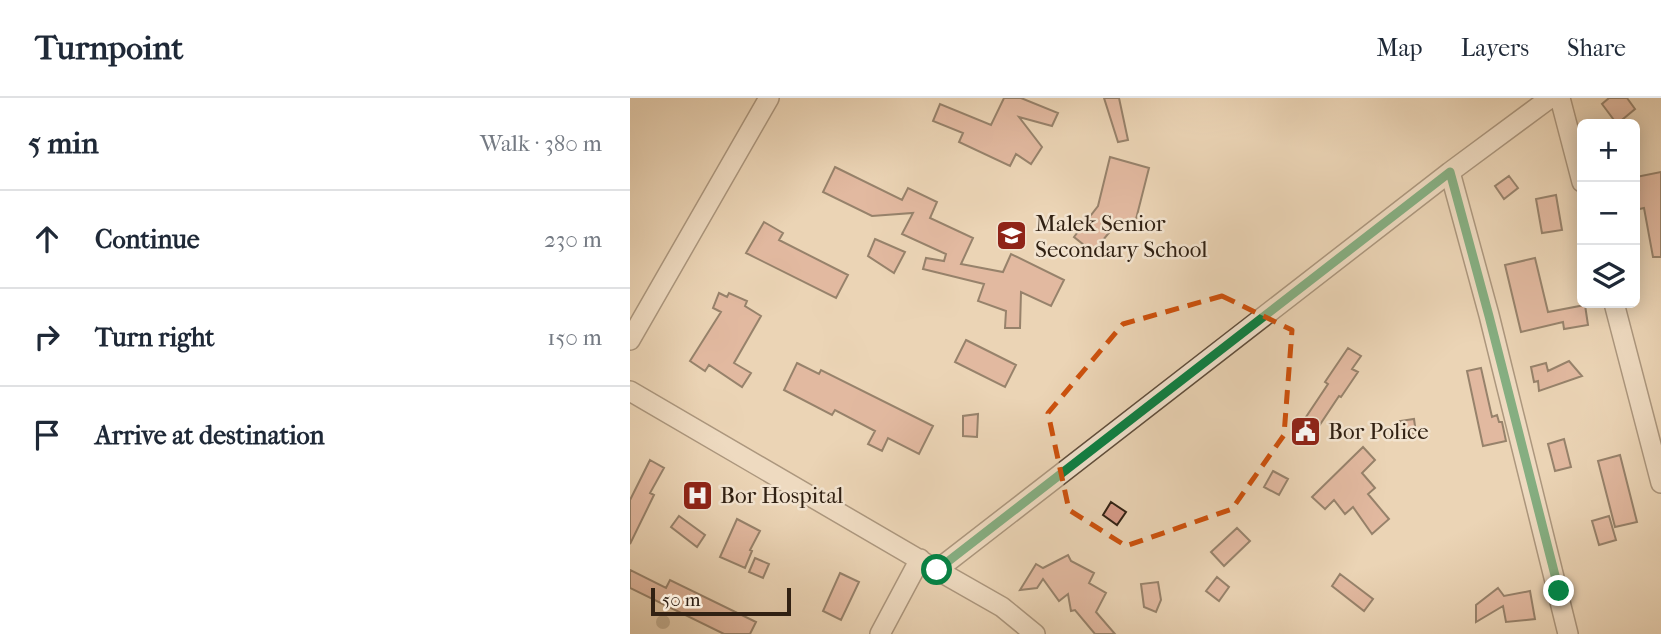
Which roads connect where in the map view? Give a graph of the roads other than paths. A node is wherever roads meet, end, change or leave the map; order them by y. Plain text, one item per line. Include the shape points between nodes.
1 (769, 98) edge
2 (1550, 98) edge
3 (1560, 98) edge
4 (1577, 163) edge
5 (1450, 172) junction
6 (1615, 308) edge
7 (630, 340) edge
8 (630, 391) edge
9 (1661, 483) edge
10 (920, 559) junction
11 (937, 570) junction
12 (880, 634) edge
13 (1035, 634) edge
14 (1568, 634) edge

1 - 7 street
2 - 5 street
3 - 4 street
5 - 11 street
5 - 14 street
6 - 9 street
8 - 10 street
10 - 11 street
10 - 12 street
11 - 13 street via 1002,607

